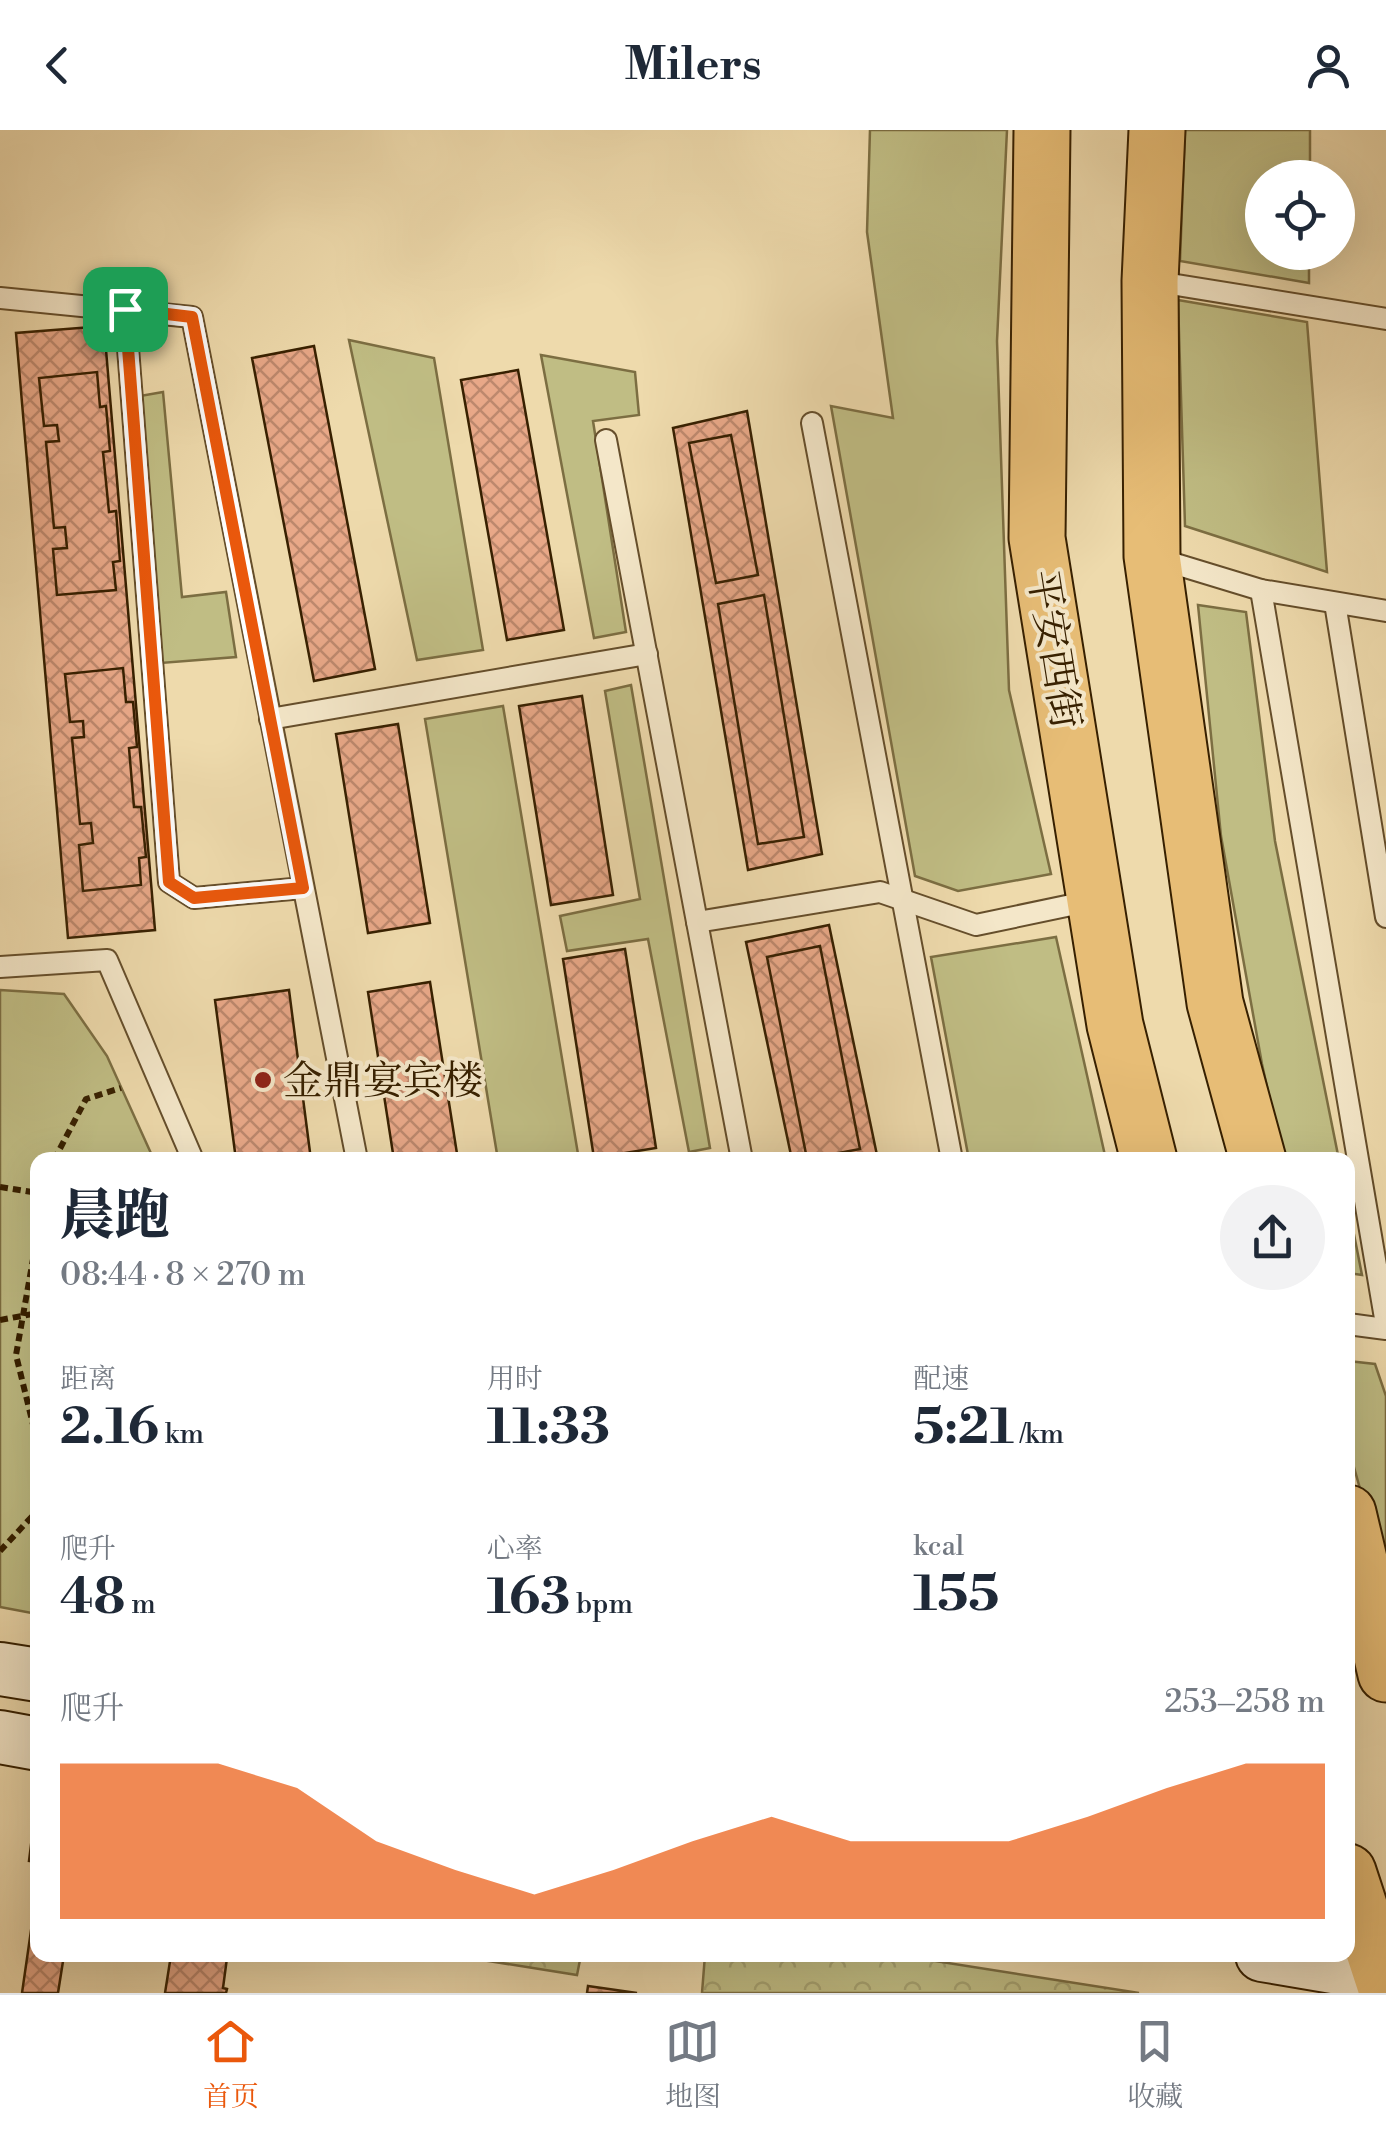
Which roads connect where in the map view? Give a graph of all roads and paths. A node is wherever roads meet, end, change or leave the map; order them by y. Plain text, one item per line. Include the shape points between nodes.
1 (1042, 130) edge
2 (1157, 130) edge
3 (1150, 281) junction
4 (0, 298) edge
5 (125, 309) junction
6 (1386, 319) edge
7 (812, 422) dead end
8 (606, 440) dead end
9 (1152, 556) junction
10 (1261, 590) junction
11 (1335, 603) junction
12 (1386, 610) edge
13 (646, 654) junction
14 (270, 720) junction
15 (303, 888) junction
16 (902, 900) junction
17 (1095, 900) junction
18 (1386, 916) edge
19 (698, 922) junction
20 (0, 966) edge
21 (121, 1088) dead end
22 (58, 1152) edge
23 (190, 1152) edge
24 (355, 1152) edge
25 (741, 1152) edge
26 (950, 1152) edge
27 (1147, 1152) edge
28 (1256, 1152) edge
29 (0, 1187) edge
30 (30, 1192) edge
31 (30, 1278) edge
32 (24, 1314) junction
33 (30, 1314) edge
34 (0, 1320) edge
35 (1355, 1325) edge
36 (1386, 1327) edge
37 (30, 1412) edge
38 (30, 1519) edge
39 (1355, 1543) edge
40 (0, 1551) edge
41 (0, 1668) edge
42 (30, 1674) edge
43 (1386, 1674) edge
44 (0, 1737) edge
45 (30, 1743) edge
46 (1360, 1899) edge
47 (1296, 1962) edge
48 (1385, 1980) edge

1 - 17 main road, 平安西街 via 1037,538
2 - 3 main road
3 - 6 lane
3 - 9 main road
4 - 5 lane
5 - 14 lane via 192,317
5 - 15 lane via 169,882 194,898
7 - 16 lane
8 - 13 lane
9 - 10 lane
9 - 28 main road via 1215,1003
10 - 11 lane
10 - 36 lane
11 - 12 lane
11 - 18 lane
13 - 14 lane
13 - 19 lane
14 - 15 lane
15 - 24 lane
16 - 17 lane via 976,925
16 - 19 lane via 880,892
16 - 26 lane
17 - 27 main road, 平安西街 via 1115,1025
19 - 25 lane
20 - 23 lane via 107,960
21 - 22 path via 86,1099
29 - 30 path
31 - 32 path
32 - 33 path
32 - 34 path
32 - 37 path via 16,1355
35 - 36 lane
38 - 40 path
39 - 43 main road
41 - 42 main road
44 - 45 main road
46 - 48 main road
47 - 48 main road

